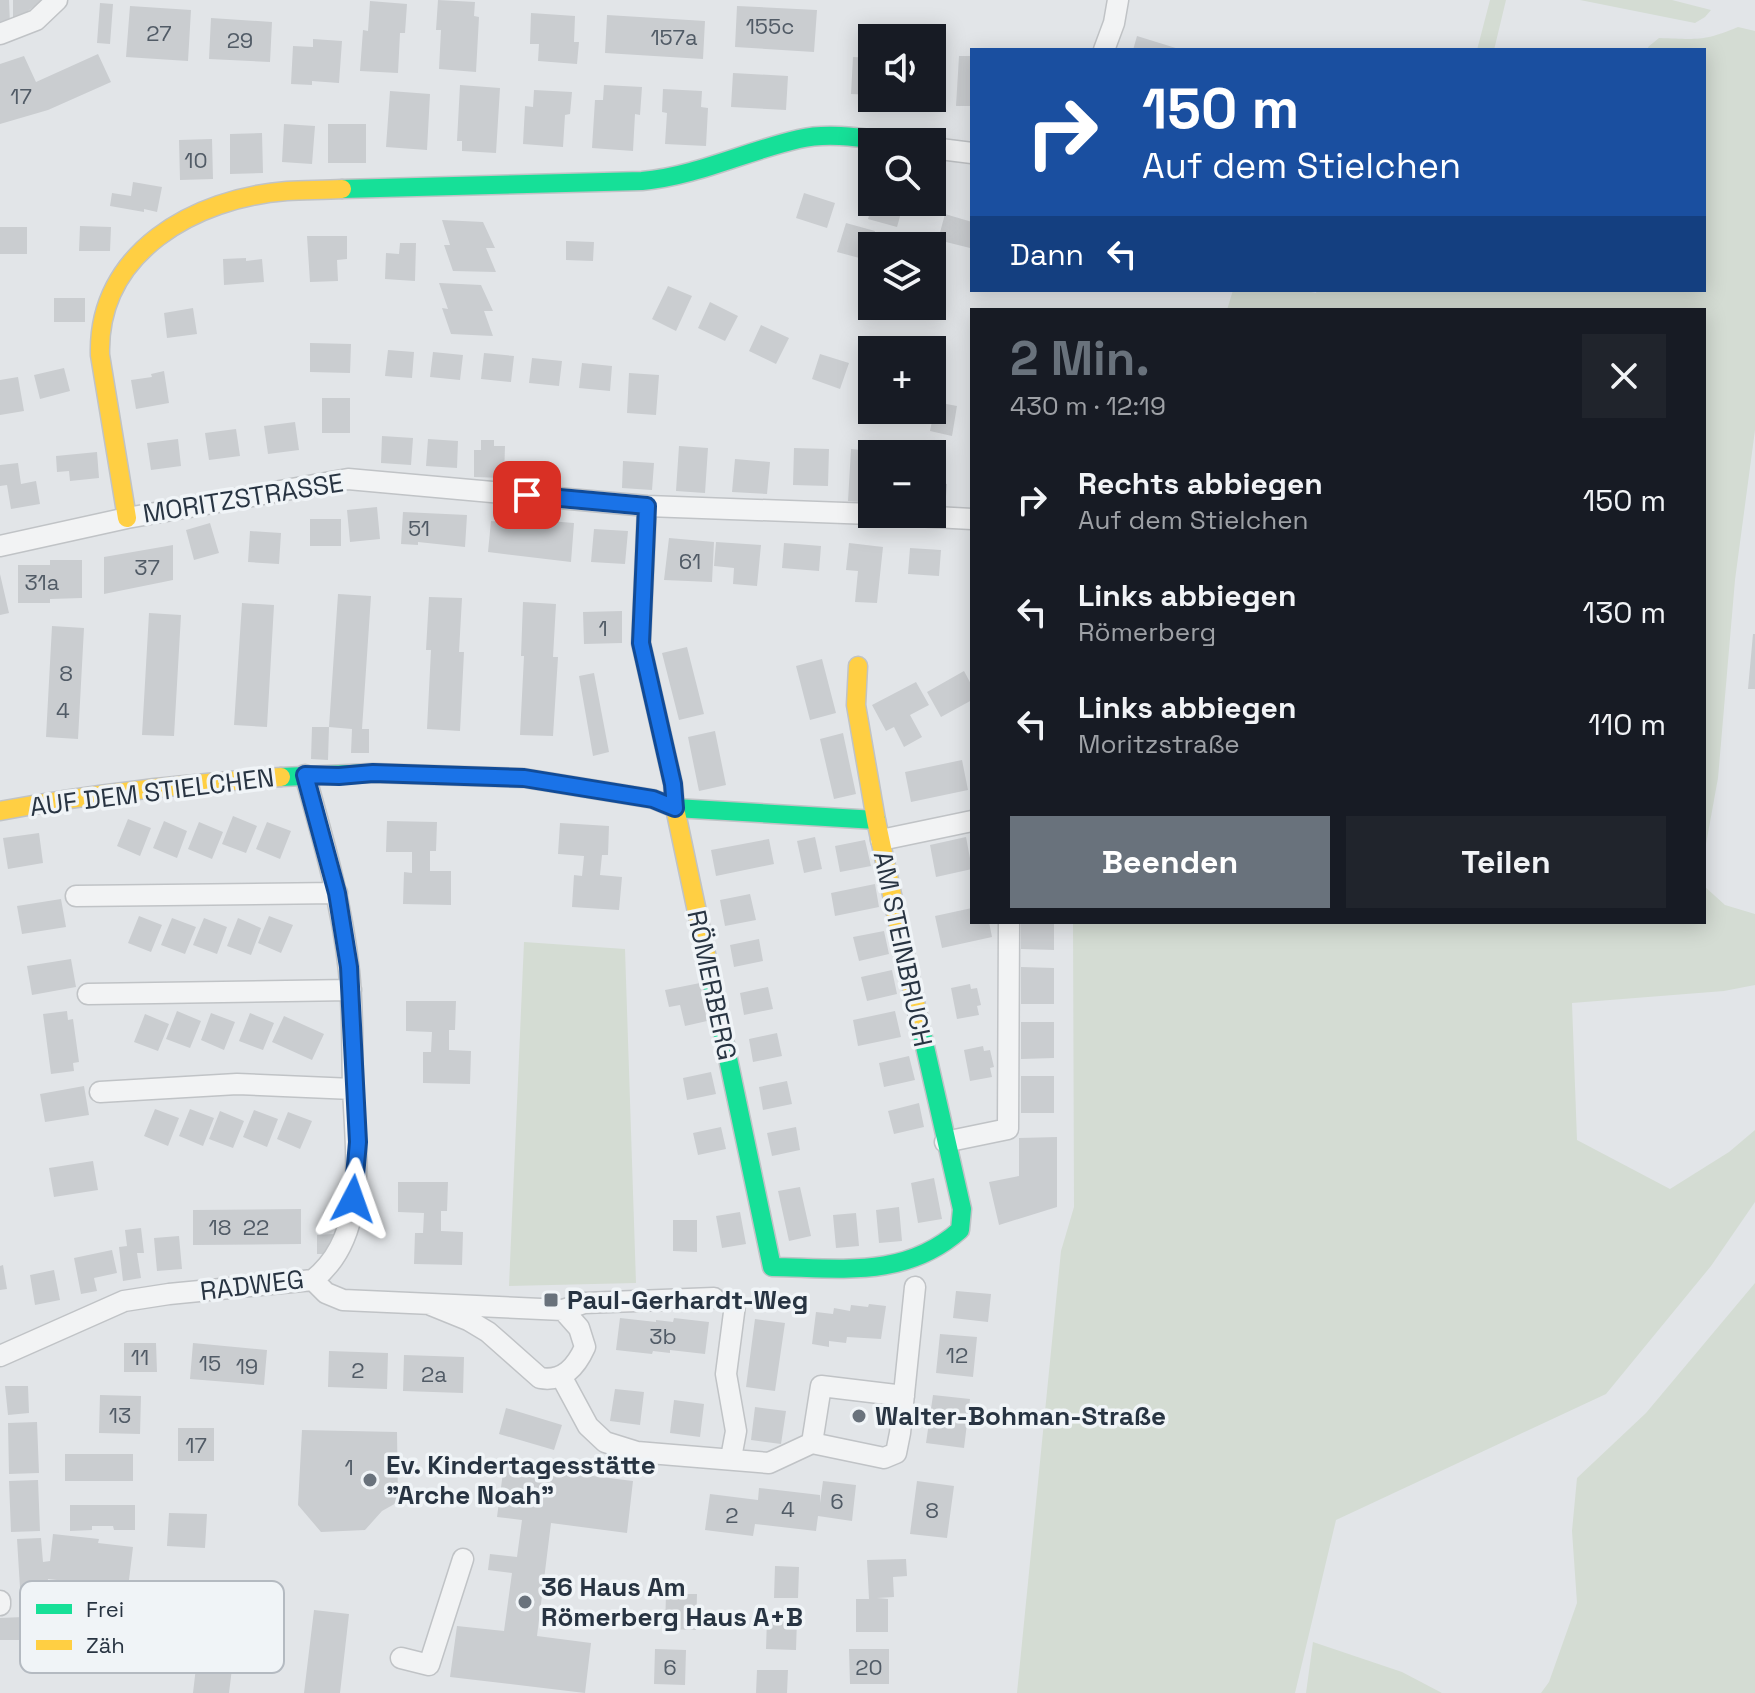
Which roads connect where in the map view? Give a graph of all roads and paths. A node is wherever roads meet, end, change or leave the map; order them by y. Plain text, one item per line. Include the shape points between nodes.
1 (57, 0) edge
2 (1118, 0) edge
3 (0, 34) edge
4 (1105, 48) edge
5 (858, 138) edge
6 (946, 150) edge
7 (970, 153) edge
8 (647, 506) junction
9 (858, 513) edge
10 (127, 518) junction
11 (946, 518) edge
12 (970, 519) edge
13 (0, 546) edge
14 (858, 666) dead end
15 (305, 775) junction
16 (675, 808) junction
17 (0, 811) edge
18 (970, 821) edge
19 (878, 830) junction
20 (337, 893) junction
21 (76, 896) dead end
22 (1009, 924) edge
23 (351, 990) junction
24 (88, 994) dead end
25 (353, 1089) junction
26 (100, 1092) dead end
27 (945, 1142) junction
28 (960, 1230) joint
29 (313, 1280) junction
30 (915, 1287) dead end
31 (714, 1298) dead end
32 (431, 1305) junction
33 (735, 1305) dead end
34 (567, 1309) junction
35 (0, 1356) edge
36 (561, 1376) junction
37 (904, 1396) junction
38 (812, 1443) junction
39 (731, 1458) junction
40 (463, 1559) dead end
41 (401, 1658) dead end

1 - 3 street via 36,20
2 - 4 street
5 - 10 street via 801,138 672,178 285,191 235,199 187,216 140,251 122,274 103,316 100,360
6 - 7 street
8 - 9 street, MORITZSTRASSE
8 - 10 street, MORITZSTRASSE via 348,479
8 - 16 street, RÖMERBERG via 641,643
10 - 13 street, MORITZSTRASSE
11 - 12 street, MORITZSTRASSE
14 - 19 street, AM STEINBRUCH via 856,705
15 - 16 street, AUF DEM STIELCHEN via 524,778 653,799
15 - 17 street, AUF DEM STIELCHEN via 175,785
15 - 20 street, RADWEG
16 - 19 street, AUF DEM STIELCHEN
16 - 28 street, RÖMERBERG via 772,1267 897,1263 923,1256
18 - 19 street
19 - 27 street, AM STEINBRUCH
20 - 21 street
20 - 23 street, RADWEG
22 - 27 street via 1008,1129
23 - 24 street
23 - 25 street, RADWEG
25 - 26 street via 237,1084
25 - 29 street, RADWEG via 358,1142 349,1227 338,1254
27 - 28 street, AM STEINBRUCH via 962,1209
29 - 32 street via 343,1300
29 - 35 street, RADWEG via 124,1301
30 - 37 street
31 - 34 street via 584,1303
32 - 34 street
32 - 36 street via 488,1332 540,1378
33 - 39 street via 726,1374 736,1431
34 - 36 street via 585,1347 578,1363
36 - 39 street via 588,1426 605,1442 637,1452
37 - 38 street via 821,1386
37 - 38 street via 896,1453 884,1458
38 - 39 street via 769,1463
40 - 41 street via 429,1665

